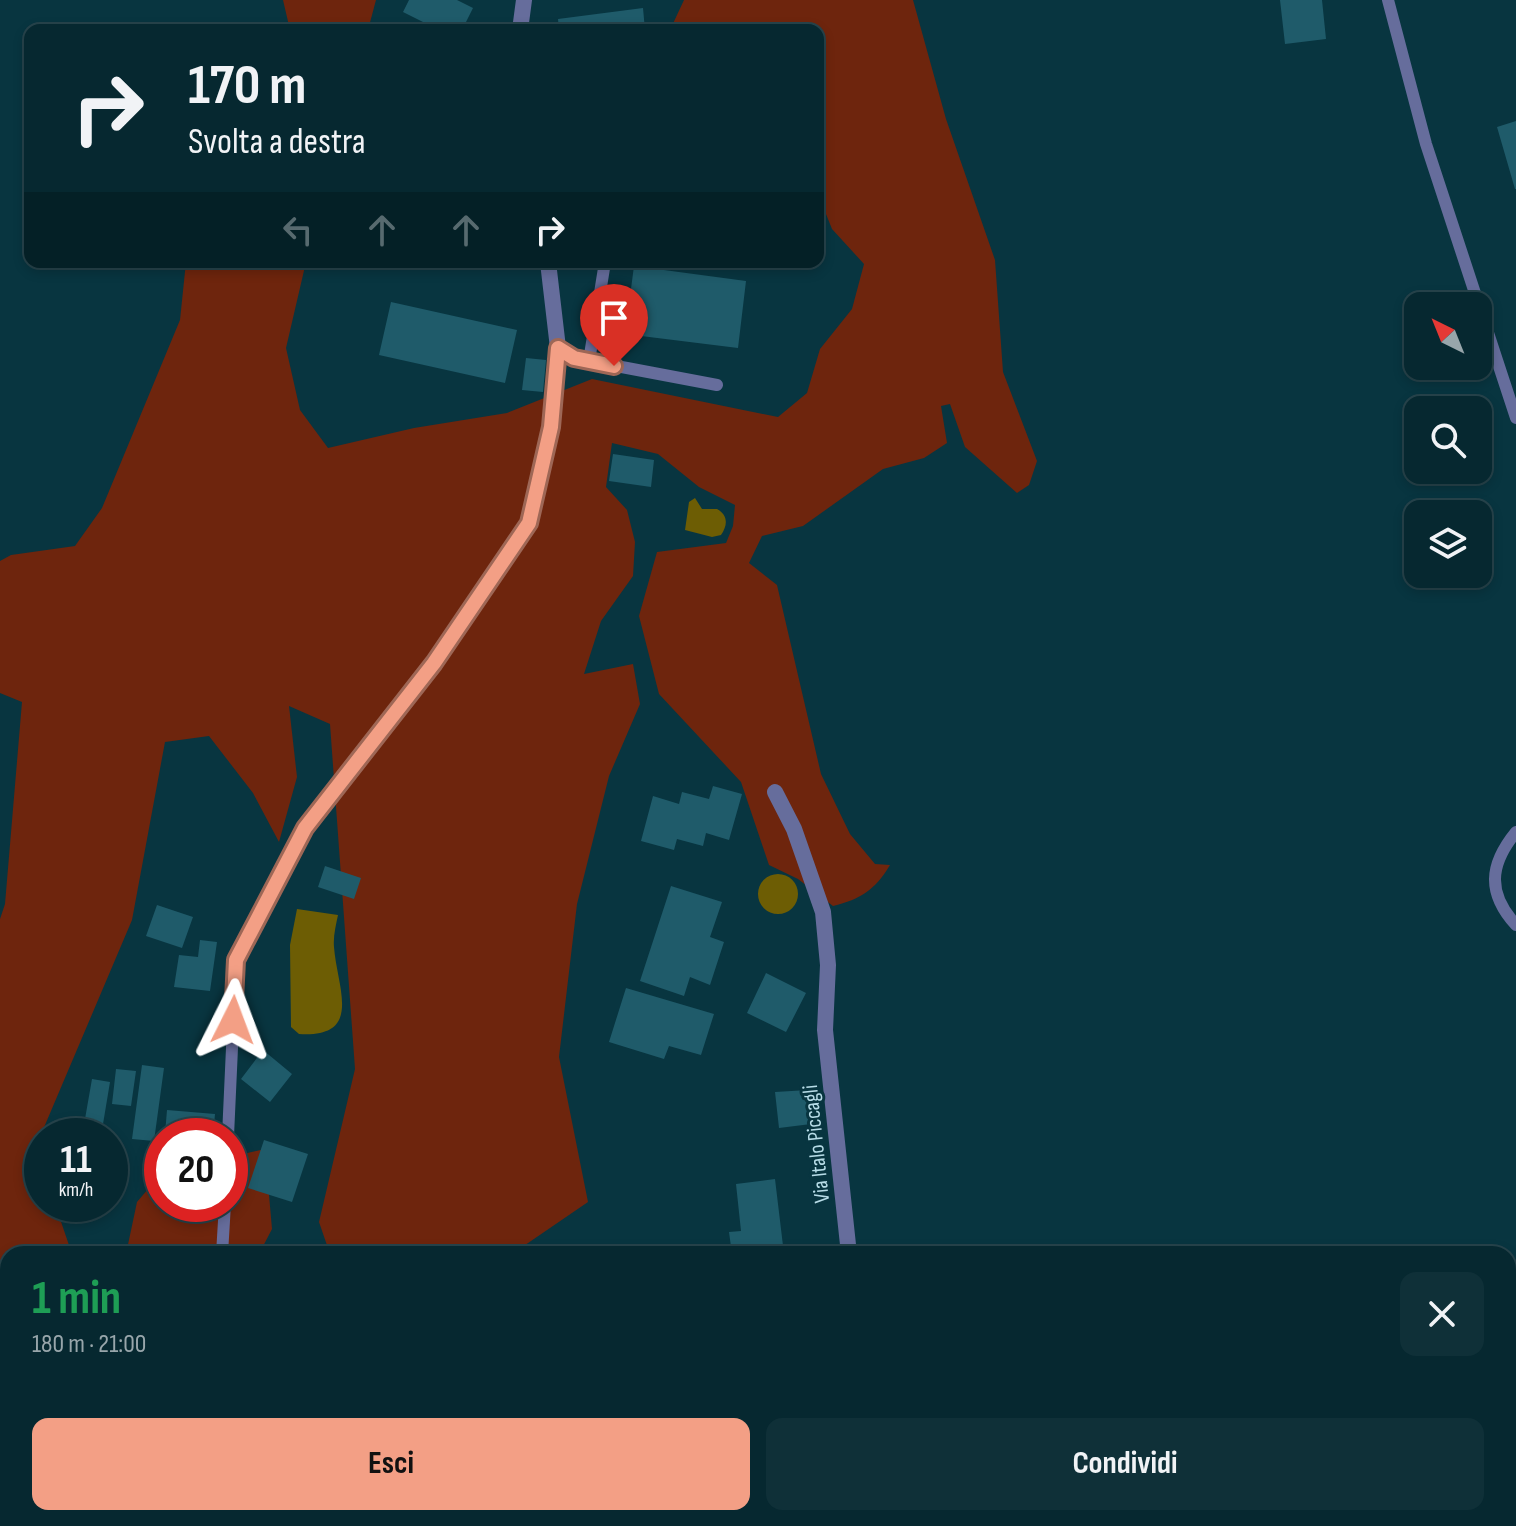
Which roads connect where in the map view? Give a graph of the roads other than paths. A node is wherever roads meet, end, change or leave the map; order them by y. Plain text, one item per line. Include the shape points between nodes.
1 (524, 0) edge
2 (1388, 0) edge
3 (521, 24) edge
4 (549, 268) edge
5 (604, 268) edge
6 (558, 348) junction
7 (589, 361) junction
8 (717, 385) dead end
9 (1516, 418) edge
10 (775, 792) dead end
11 (1516, 832) edge
12 (1516, 925) edge
13 (229, 1118) edge
14 (224, 1222) edge
15 (222, 1246) edge
16 (848, 1246) edge

1 - 3 street
2 - 9 lane via 1426,144
4 - 6 street
5 - 7 lane
6 - 7 lane
6 - 13 lane via 551,427 529,523 434,663 305,828 236,960
7 - 8 lane
10 - 16 street, Via Italo Piccagli via 823,912 828,965 825,1030
11 - 12 lane via 1496,860 1494,882 1504,912
14 - 15 lane

